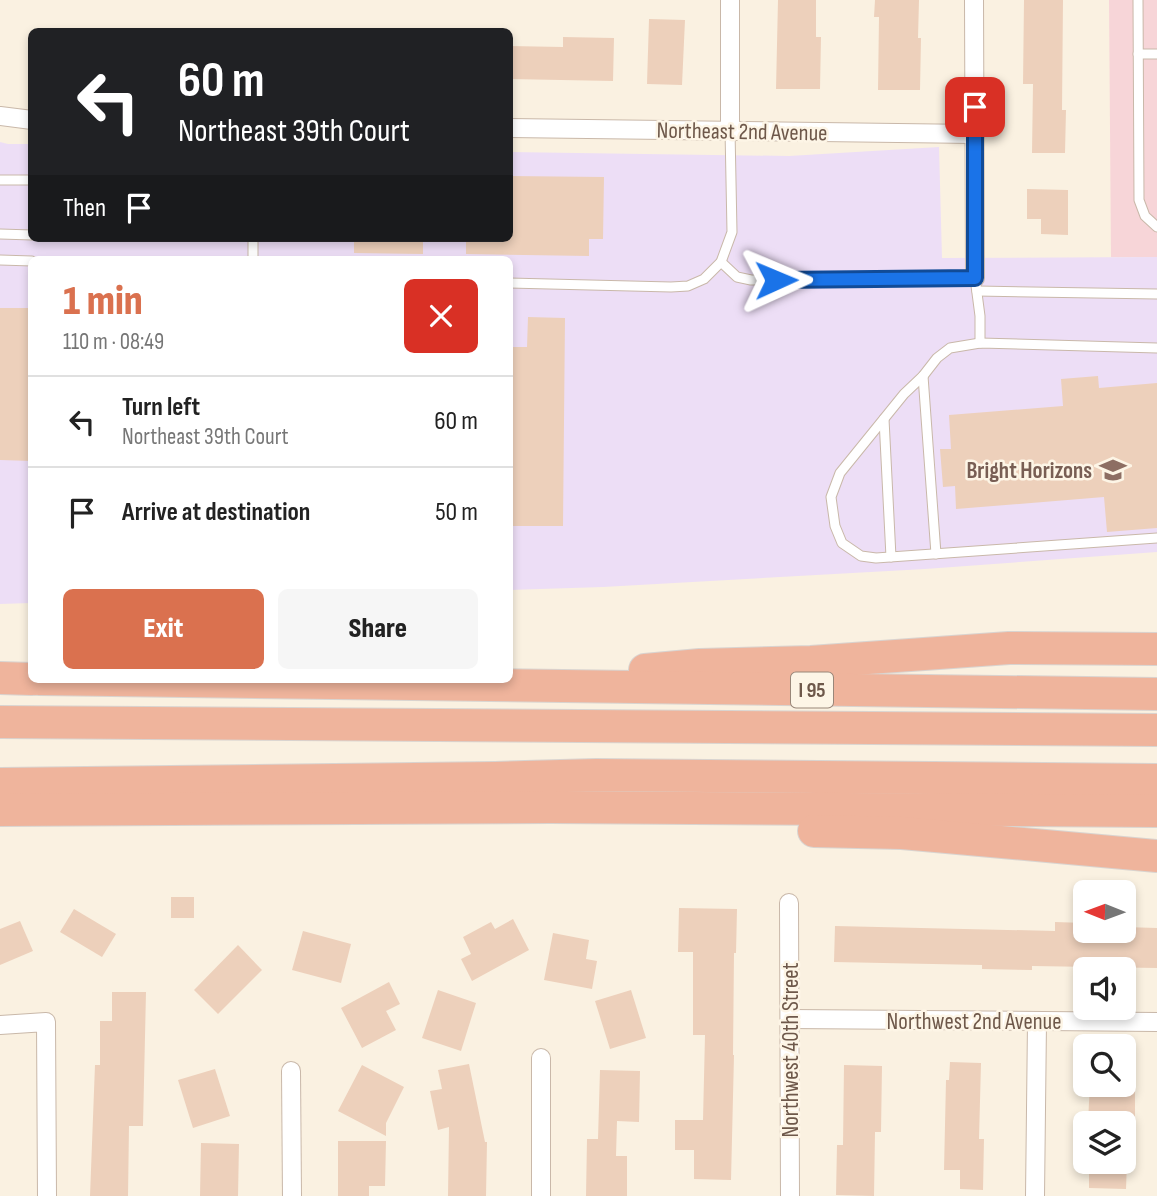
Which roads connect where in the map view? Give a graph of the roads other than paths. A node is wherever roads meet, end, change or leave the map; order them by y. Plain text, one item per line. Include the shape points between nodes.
1 (730, 0) edge
2 (974, 0) edge
3 (1138, 0) edge
4 (1138, 54) junction
5 (1157, 54) edge
6 (0, 117) edge
7 (28, 120) edge
8 (513, 128) edge
9 (730, 130) junction
10 (975, 134) junction
11 (0, 180) edge
12 (28, 180) edge
13 (1157, 226) edge
14 (0, 234) edge
15 (28, 235) edge
16 (0, 260) edge
17 (28, 261) edge
18 (721, 262) junction
19 (513, 283) edge
20 (976, 284) junction
21 (1157, 294) edge
22 (980, 343) junction
23 (1157, 348) edge
24 (923, 376) junction
25 (884, 419) junction
26 (1157, 538) edge
27 (936, 554) junction
28 (891, 557) junction
29 (1157, 649) edge
30 (0, 678) edge
31 (28, 679) edge
32 (513, 681) edge
33 (324, 683) edge
34 (490, 683) edge
35 (467, 685) junction
36 (1157, 694) edge
37 (0, 722) edge
38 (1157, 730) edge
39 (0, 764) edge
40 (596, 775) junction
41 (1157, 780) edge
42 (0, 784) edge
43 (550, 807) junction
44 (0, 810) edge
45 (1157, 811) edge
46 (1157, 856) edge
47 (789, 903) dead end
48 (790, 1019) junction
49 (1037, 1021) junction
50 (1157, 1022) edge
51 (0, 1025) edge
52 (541, 1058) dead end
53 (291, 1070) dead end
54 (47, 1196) edge
55 (292, 1196) edge
56 (541, 1196) edge
57 (790, 1196) edge
58 (1035, 1196) edge

1 - 9 street
2 - 10 street
3 - 4 lane
4 - 5 lane
4 - 13 lane via 1139,200 1145,216
6 - 7 street
8 - 9 street, Northeast 2nd Avenue
9 - 10 street, Northeast 2nd Avenue
9 - 18 lane via 732,232
10 - 20 street
11 - 12 lane
14 - 15 lane
16 - 17 lane
18 - 19 lane via 704,279 688,286
18 - 20 lane via 737,277 751,280
20 - 21 lane
20 - 22 lane
22 - 23 lane
22 - 24 lane via 950,348
24 - 25 lane
24 - 27 lane
25 - 28 lane
25 - 28 lane via 840,473 831,497 842,543 861,556
26 - 27 lane
27 - 28 lane
29 - 32 highway via 1009,648 700,665
30 - 31 highway
33 - 35 highway, I 95
34 - 35 highway
35 - 36 highway, I 95
37 - 38 highway
39 - 40 highway via 494,769
40 - 41 highway
40 - 42 highway
43 - 44 highway
43 - 45 highway
43 - 46 highway via 617,830 902,833
47 - 48 street, Northwest 40th Street
48 - 49 street, Northwest 2nd Avenue
48 - 57 street, Northwest 40th Street
49 - 50 street, Northwest 2nd Avenue
49 - 58 street
51 - 54 street via 46,1022
52 - 56 street
53 - 55 street

